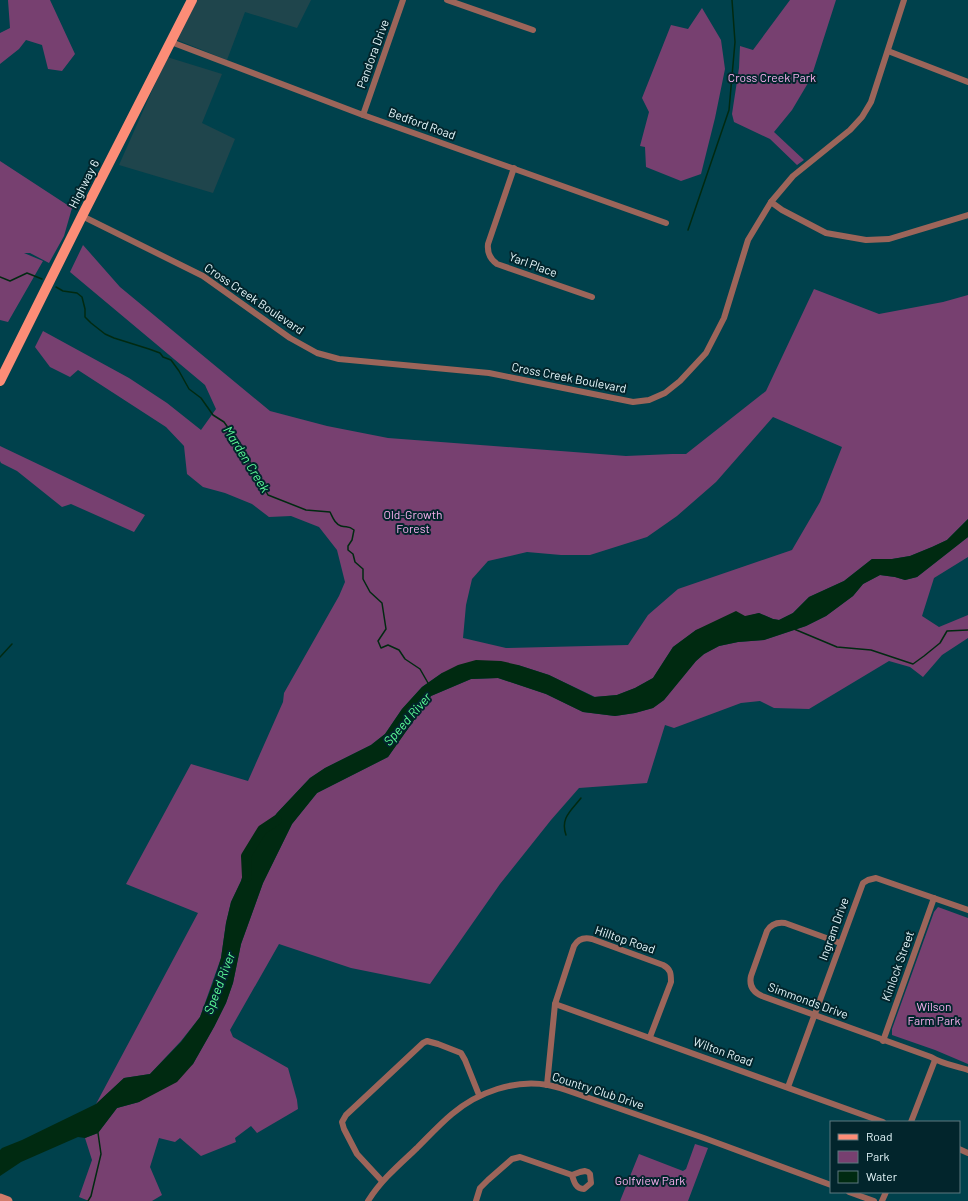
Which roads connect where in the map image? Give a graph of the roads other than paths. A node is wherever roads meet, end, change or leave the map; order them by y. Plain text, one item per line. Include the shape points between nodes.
1 (192, 0) edge
2 (403, 0) edge
3 (447, 0) edge
4 (904, 0) edge
5 (533, 30) dead end
6 (171, 42) junction
7 (888, 51) junction
8 (968, 82) edge
9 (363, 114) junction
10 (514, 168) junction
11 (771, 202) junction
12 (968, 215) edge
13 (82, 216) junction
14 (666, 223) dead end
15 (592, 297) dead end
16 (0, 381) edge
17 (934, 898) junction
18 (968, 910) edge
19 (840, 943) junction
20 (555, 1004) junction
21 (814, 1015) junction
22 (650, 1038) junction
23 (883, 1041) junction
24 (934, 1060) junction
25 (968, 1070) edge
26 (547, 1085) junction
27 (788, 1087) junction
28 (479, 1095) junction
29 (880, 1121) edge
30 (911, 1121) edge
31 (572, 1175) dead end
32 (382, 1181) junction
33 (830, 1185) edge
34 (852, 1193) edge
35 (0, 1198) edge
36 (8, 1201) edge
37 (368, 1201) edge
38 (476, 1201) edge
39 (874, 1201) edge

1 - 6 main road, Highway 6
2 - 9 street, Pandora Drive
3 - 5 street
4 - 7 street, Cross Creek Boulevard
6 - 9 street, Bedford Road
6 - 13 main road, Highway 6
7 - 8 street
7 - 11 street, Cross Creek Boulevard via 871,102 862,117 850,130 793,176
9 - 10 street, Bedford Road
10 - 14 street, Bedford Road
10 - 15 street, Yarl Place via 488,244 490,257 497,264
11 - 12 street via 826,233 866,240 889,238
11 - 13 street, Cross Creek Boulevard via 748,240 724,318 706,353 665,393 649,400 633,402 490,373 339,359 317,353 290,338 203,276
13 - 16 main road, Highway 6
17 - 18 street, Ingram Drive
17 - 19 street, Ingram Drive via 876,878 868,880 861,886
17 - 23 street, Kinlock Street
19 - 21 street, Ingram Drive
19 - 21 street, Simmonds Drive via 785,924 776,924 767,931 751,978 752,989 762,996
20 - 22 street, Wilton Road
20 - 22 street, Hilltop Road via 574,946 578,940 592,939 663,965 669,970 671,982
20 - 26 street, Hilltop Road
21 - 23 street, Simmonds Drive
21 - 27 street, Ingram Drive
22 - 27 street, Wilton Road
23 - 24 street, Simmonds Drive
24 - 25 street, Simmonds Drive
24 - 30 street
26 - 28 street, Country Club Drive via 511,1086
26 - 33 street, Country Club Drive via 704,1138
27 - 29 street, Wilton Road
28 - 32 street, Country Club Drive via 452,1114
28 - 32 street via 461,1053 438,1044 423,1042 342,1122 357,1154
31 - 38 street via 520,1157 512,1159 481,1188
32 - 37 street, Country Club Drive
34 - 39 street
35 - 36 main road

